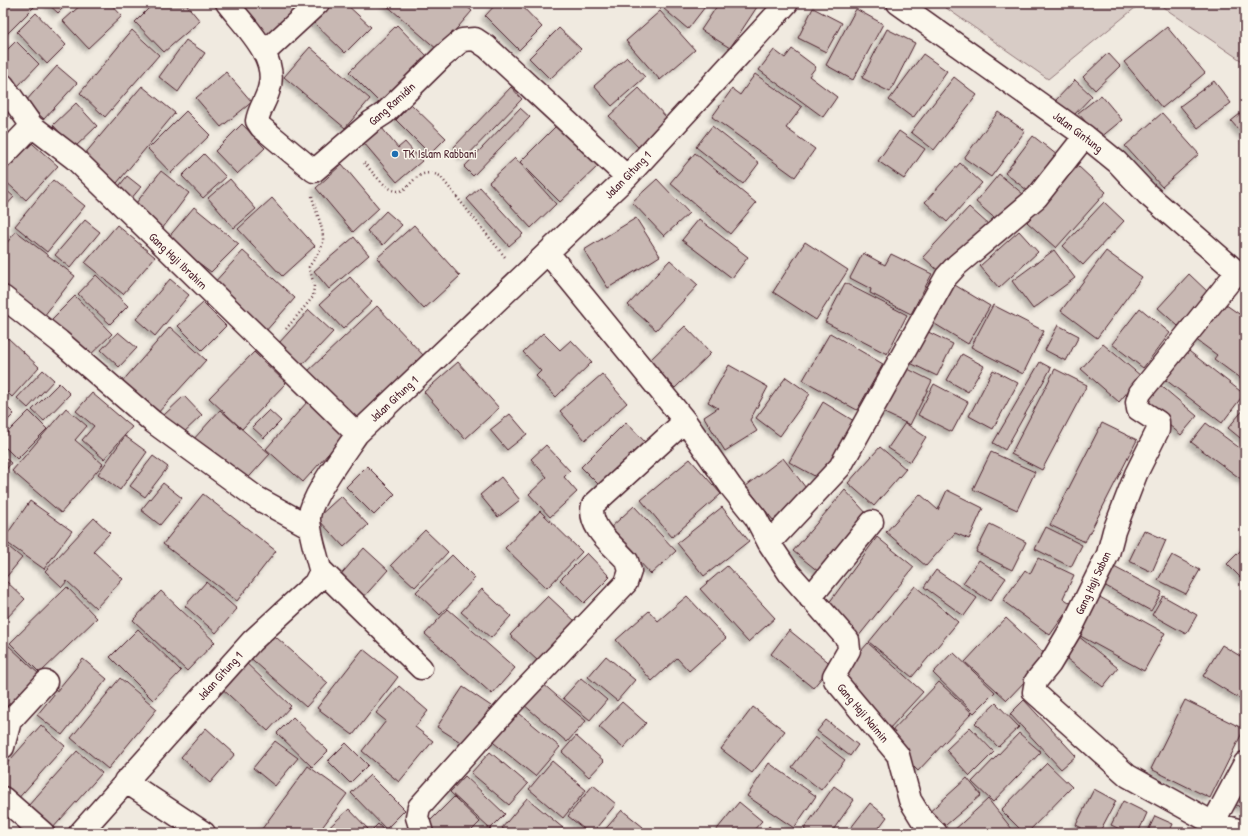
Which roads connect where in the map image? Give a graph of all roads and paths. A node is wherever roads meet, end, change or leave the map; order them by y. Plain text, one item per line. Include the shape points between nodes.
1 (228, 3) edge
2 (318, 3) edge
3 (787, 3) edge
4 (898, 3) edge
5 (264, 53) junction
6 (3, 85) edge
7 (32, 126) junction
8 (1085, 136) junction
9 (345, 144) junction
10 (3, 156) edge
11 (314, 171) junction
12 (627, 177) junction
13 (548, 253) junction
14 (1241, 274) edge
15 (522, 278) junction
16 (3, 297) edge
17 (269, 350) junction
18 (685, 421) junction
19 (357, 434) junction
20 (872, 522) dead end
21 (310, 527) junction
22 (769, 543) junction
23 (320, 569) junction
24 (810, 598) junction
25 (421, 668) dead end
26 (46, 682) dead end
27 (7, 717) edge
28 (3, 747) edge
29 (1245, 763) edge
30 (125, 781) junction
31 (3, 798) edge
32 (1213, 823) junction
33 (1245, 832) edge
34 (43, 833) edge
35 (80, 833) edge
36 (204, 833) edge
37 (422, 833) edge
38 (936, 833) edge

1 - 5 street
2 - 5 street
3 - 12 street, Jalan Gitung 1
4 - 8 street, Jalan Gintung
5 - 11 street via 272,74 269,90 258,112 257,121
6 - 7 street, Gang Haji Ibrahim
7 - 10 street
7 - 17 street, Gang Haji Ibrahim via 75,159
8 - 14 street, Jalan Gintung via 1117,162 1147,194
8 - 22 street via 1037,197 946,277 840,467
9 - 11 street, Gang Ramidin
9 - 12 street, Gang Ramidin via 385,113 462,40 475,39 487,46
9 - 15 path via 391,189 400,191 406,188 419,174 430,172 440,176
11 - 17 path via 312,196 323,243 309,267 314,285 313,297
12 - 13 street, Jalan Gitung 1
13 - 15 street, Jalan Gitung 1
13 - 18 street
14 - 32 street, Gang Haji Saban via 1140,393 1136,406 1141,413 1158,422 1158,430 1136,474 1108,554 1072,627 1050,664 1036,681 1034,692 1128,776
15 - 19 street, Jalan Gitung 1
16 - 21 street via 59,341 153,422 256,498
17 - 19 street, Gang Haji Ibrahim
18 - 22 street via 756,518
18 - 37 street via 593,505 595,524 630,567 626,582 521,693 419,807 417,817
19 - 21 street, Jalan Gitung 1 via 312,507
20 - 24 street
21 - 23 street, Jalan Gitung 1
22 - 24 street
23 - 25 street
23 - 30 street, Jalan Gitung 1 via 315,583 252,641
24 - 38 street, Gang Haji Naimin via 848,640 849,650 834,676 835,680 898,755 910,800 921,818
26 - 27 street
27 - 28 street
29 - 32 street
30 - 35 street, Jalan Gitung 1
30 - 36 street
31 - 34 street
32 - 33 street

